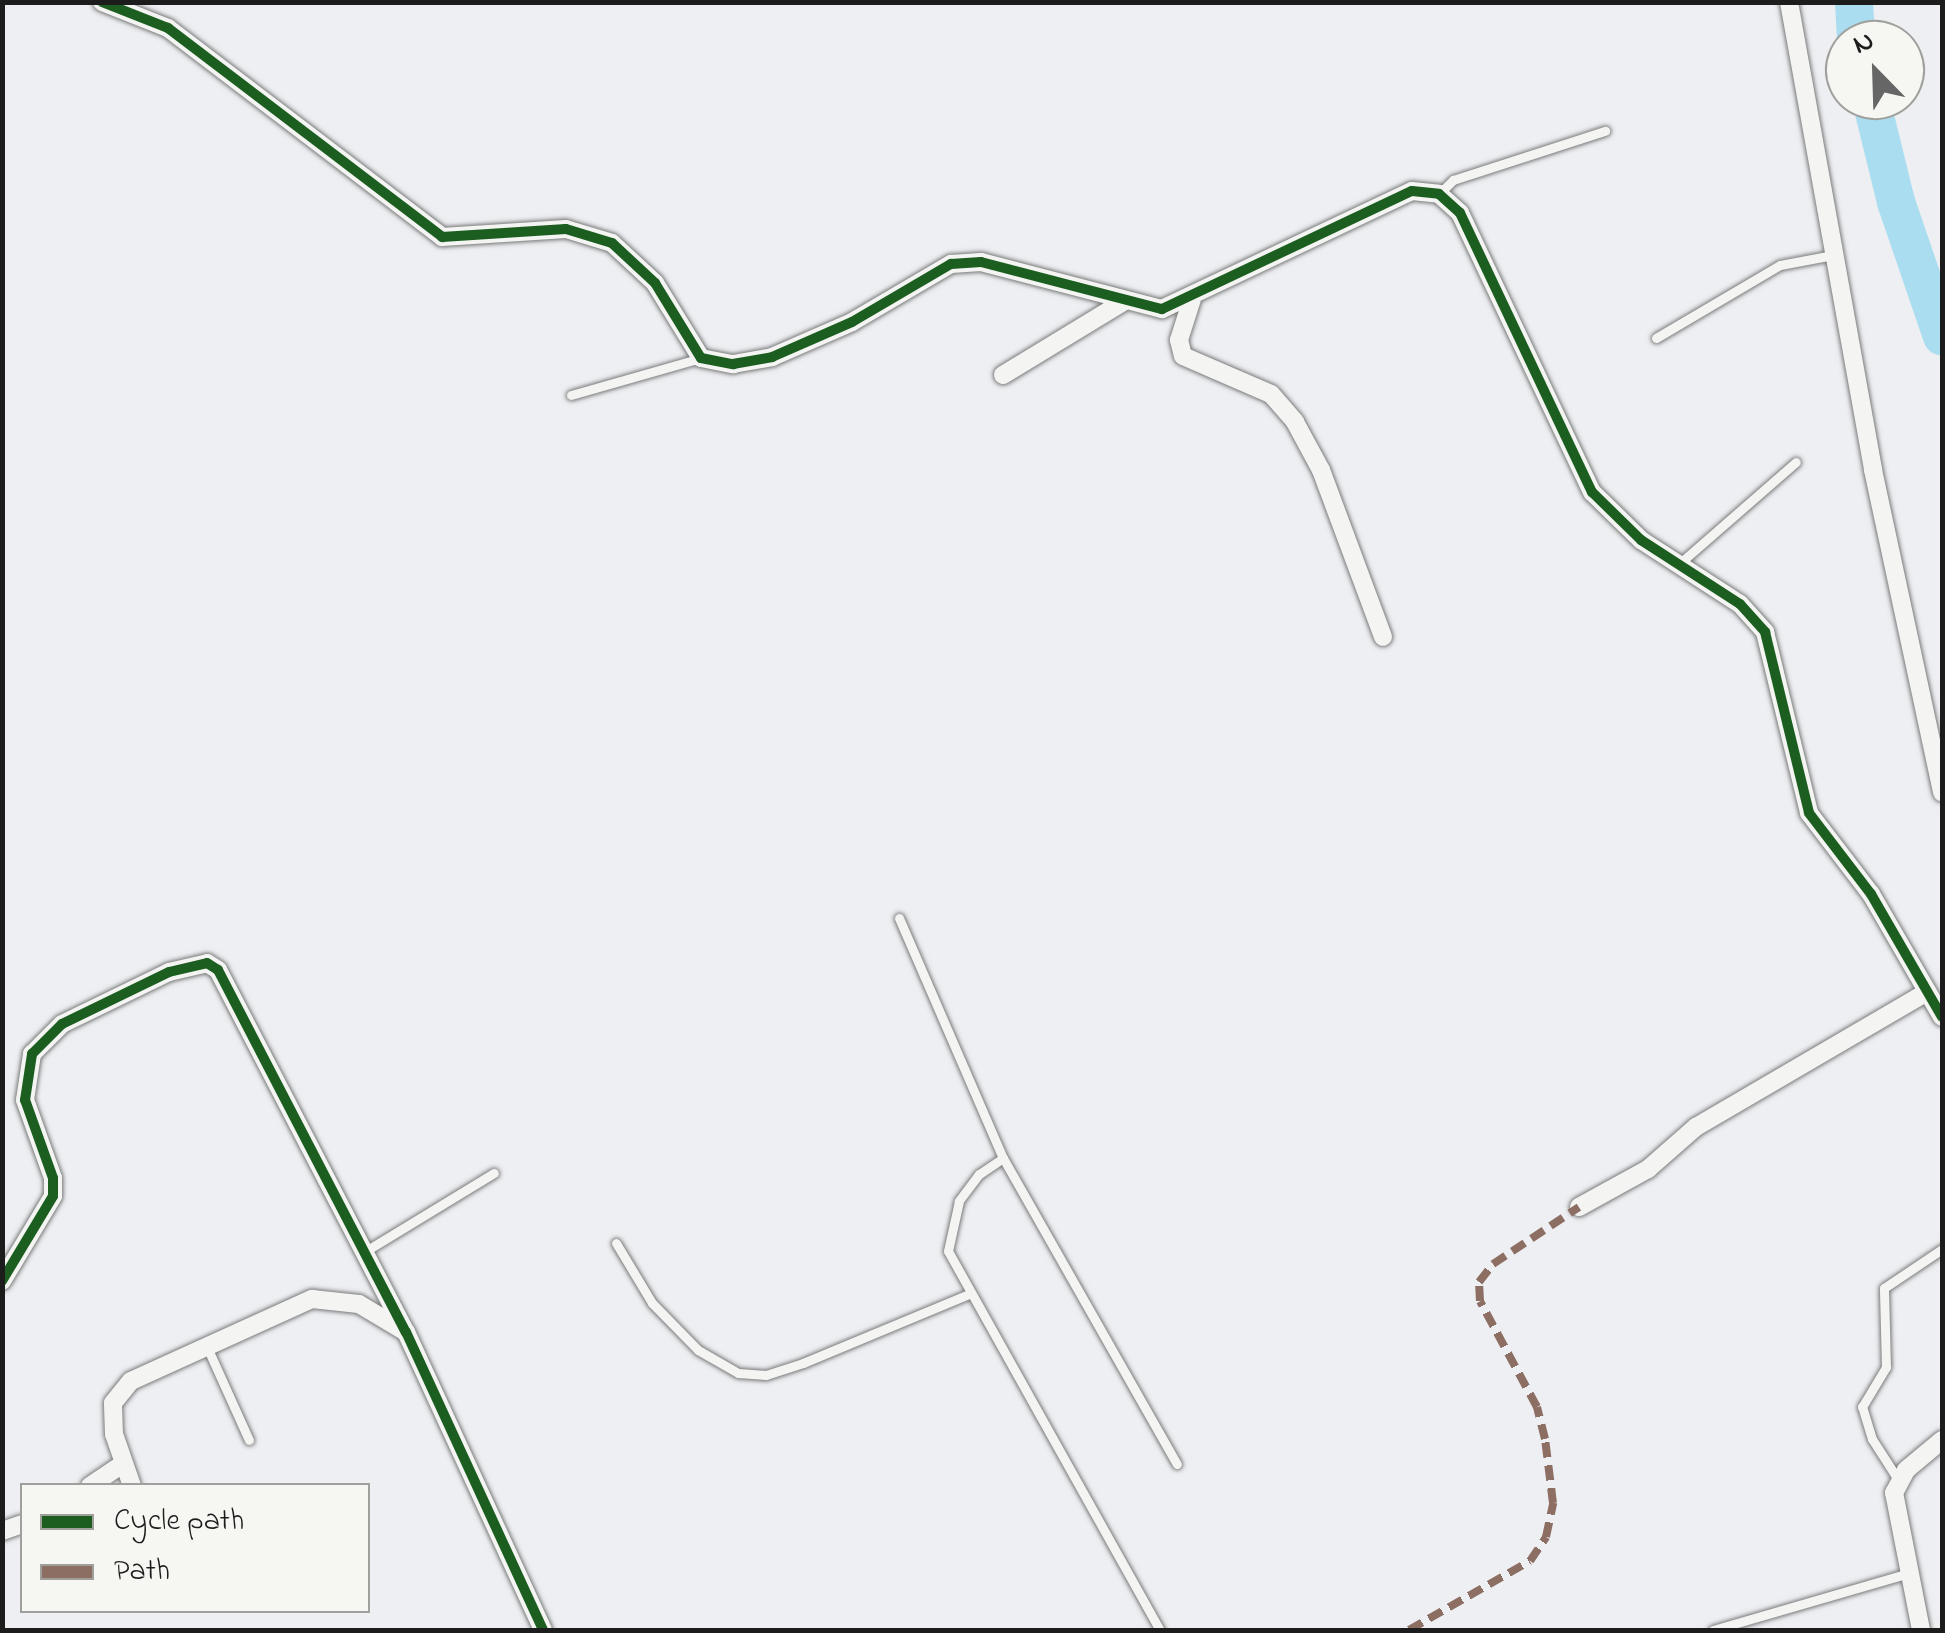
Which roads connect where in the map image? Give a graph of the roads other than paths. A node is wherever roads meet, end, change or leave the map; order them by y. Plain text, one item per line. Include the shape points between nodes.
1 (102, 2) edge
2 (1788, 2) edge
3 (1604, 131) dead end
4 (1439, 194) junction
5 (1833, 254) junction
6 (1192, 300) junction
7 (1123, 302) junction
8 (1656, 338) dead end
9 (701, 358) junction
10 (1004, 375) dead end
11 (571, 395) dead end
12 (1796, 462) dead end
13 (1676, 566) junction
14 (1384, 637) dead end
15 (1942, 793) edge
16 (899, 918) dead end
17 (1926, 992) junction
18 (1942, 1017) edge
19 (1003, 1158) junction
20 (494, 1173) dead end
21 (1580, 1207) dead end
22 (616, 1242) dead end
23 (1942, 1249) edge
24 (361, 1254) junction
25 (2, 1281) edge
26 (969, 1294) junction
27 (406, 1332) junction
28 (206, 1345) junction
29 (248, 1440) dead end
30 (1942, 1440) edge
31 (123, 1464) junction
32 (1177, 1464) dead end
33 (1899, 1481) junction
34 (94, 1483) edge
35 (131, 1483) edge
36 (1906, 1574) junction
37 (543, 1630) edge
38 (1160, 1630) edge
39 (1713, 1630) edge
40 (1921, 1630) edge

1 - 9 street via 168,28 442,237 566,229 612,244 655,283
2 - 5 street
3 - 4 lane via 1453,180
4 - 6 street via 1412,191
4 - 13 street via 1460,213 1592,492
5 - 8 lane via 1780,265
5 - 15 street
6 - 7 street via 1162,309
6 - 14 street via 1179,340 1183,356 1271,394 1295,422
7 - 9 street via 981,262 951,264 852,322 772,357 733,364
7 - 10 street
9 - 11 lane
12 - 13 lane
13 - 17 street via 1740,604 1765,632 1810,814 1870,894
16 - 19 lane
17 - 18 street
17 - 21 street via 1696,1127 1648,1168
19 - 26 lane via 979,1174 959,1201 952,1228 948,1252
19 - 32 lane
20 - 24 lane
22 - 26 lane via 652,1304 698,1350 738,1373 766,1376
23 - 33 lane via 1884,1288 1886,1366 1862,1407 1872,1439
24 - 25 street via 226,984 207,963 169,972 62,1024 32,1054 22,1083 53,1196
24 - 27 street
26 - 38 lane
27 - 28 street via 359,1304 312,1299
27 - 37 street
28 - 29 lane
28 - 31 street via 131,1381 113,1402
30 - 33 street
31 - 34 street
31 - 35 street
33 - 36 street via 1896,1514
36 - 39 lane
36 - 40 street

